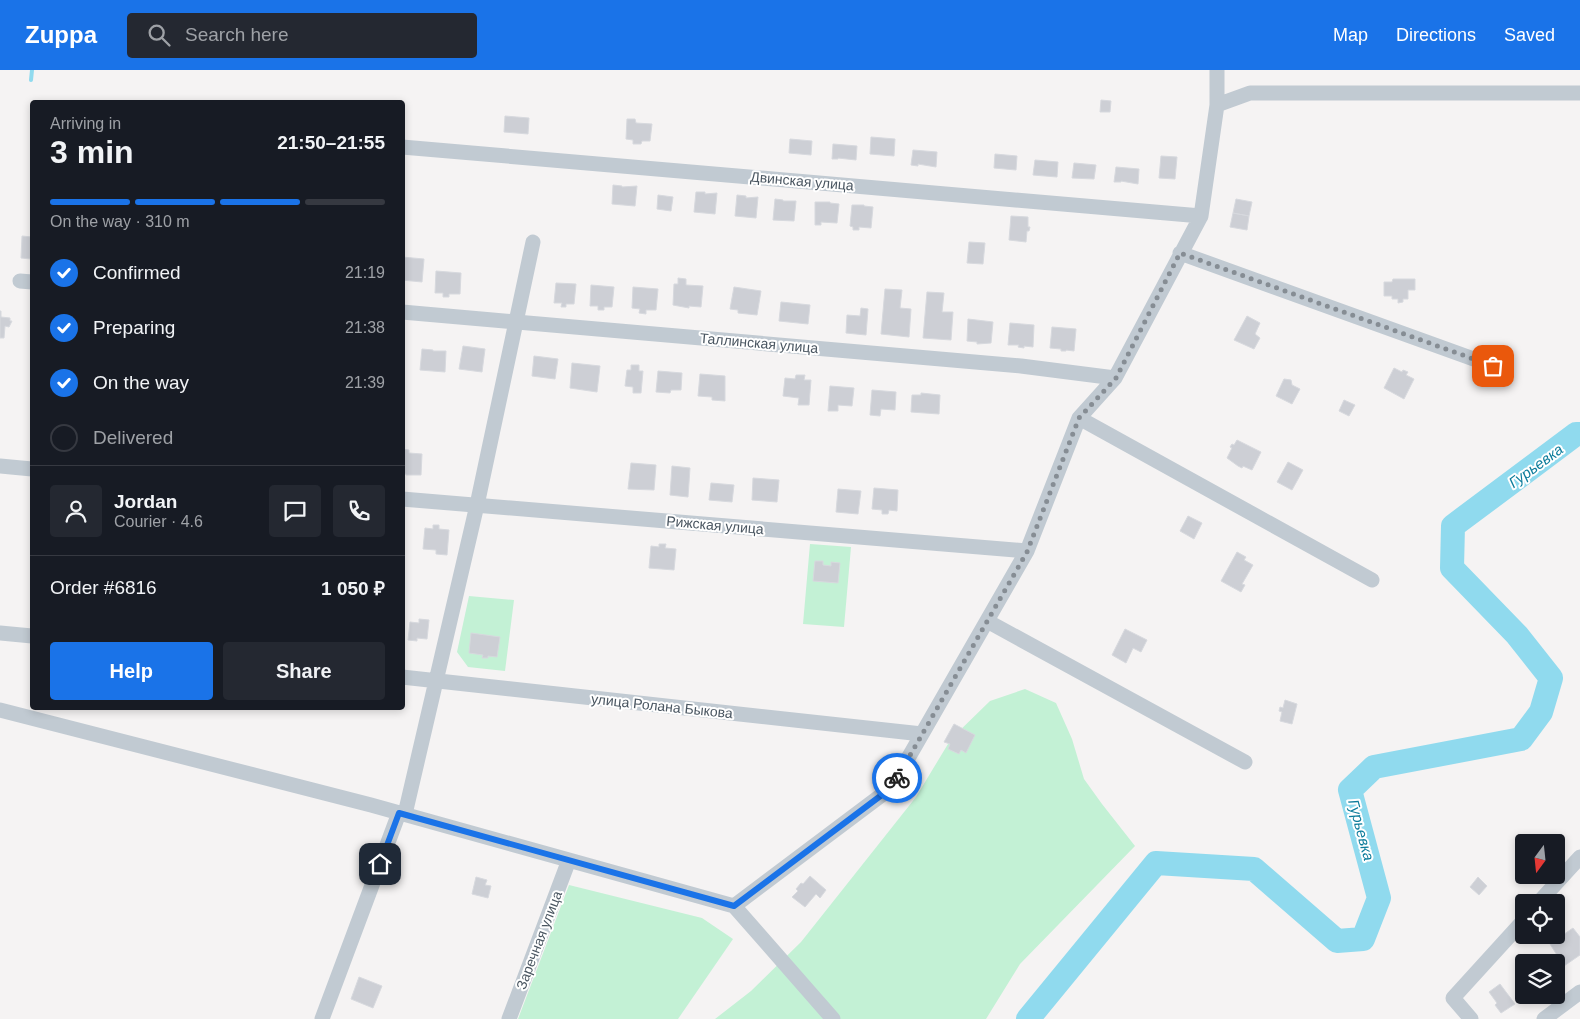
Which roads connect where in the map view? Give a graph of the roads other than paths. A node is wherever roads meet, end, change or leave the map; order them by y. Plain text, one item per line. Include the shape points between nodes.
1 (1217, 70) edge
2 (1580, 93) edge
3 (1216, 105) junction
4 (405, 147) edge
5 (1200, 216) junction
6 (533, 242) dead end
7 (1180, 253) junction
8 (405, 312) edge
9 (517, 322) junction
10 (1493, 366) dead end
11 (1116, 378) junction
12 (1079, 418) junction
13 (0, 466) edge
14 (30, 469) edge
15 (405, 499) edge
16 (477, 505) junction
17 (1027, 552) junction
18 (1372, 580) dead end
19 (987, 621) junction
20 (0, 633) edge
21 (30, 636) edge
22 (405, 677) edge
23 (436, 681) junction
24 (0, 710) edge
25 (922, 734) junction
26 (1244, 762) dead end
27 (402, 814) junction
28 (1580, 857) edge
29 (568, 860) junction
30 (1546, 894) edge
31 (734, 906) junction
32 (1515, 930) edge
33 (1580, 992) edge
34 (322, 1019) edge
35 (509, 1019) edge
36 (833, 1019) edge
37 (1471, 1019) edge
38 (1544, 1019) edge

1 - 3 street
2 - 3 street via 1250,93
3 - 5 street
4 - 5 street, Двинская улица
5 - 7 street
6 - 9 street
7 - 10 street
7 - 11 street
8 - 9 street, Таллинская улица
9 - 11 street, Таллинская улица via 1021,366
9 - 16 street
11 - 12 street
12 - 17 street
12 - 18 street
13 - 14 street
15 - 16 street, Рижская улица
16 - 17 street, Рижская улица
16 - 23 street
17 - 19 street
19 - 25 street
19 - 26 street
20 - 21 street
22 - 23 street, улица Ролана Быкова
23 - 25 street, улица Ролана Быкова
23 - 27 street
24 - 27 street
25 - 31 street via 891,788
27 - 29 street
27 - 34 street
28 - 30 street
29 - 31 street
29 - 35 street, Заречная улица
31 - 36 street
32 - 37 street via 1453,998
33 - 38 street

